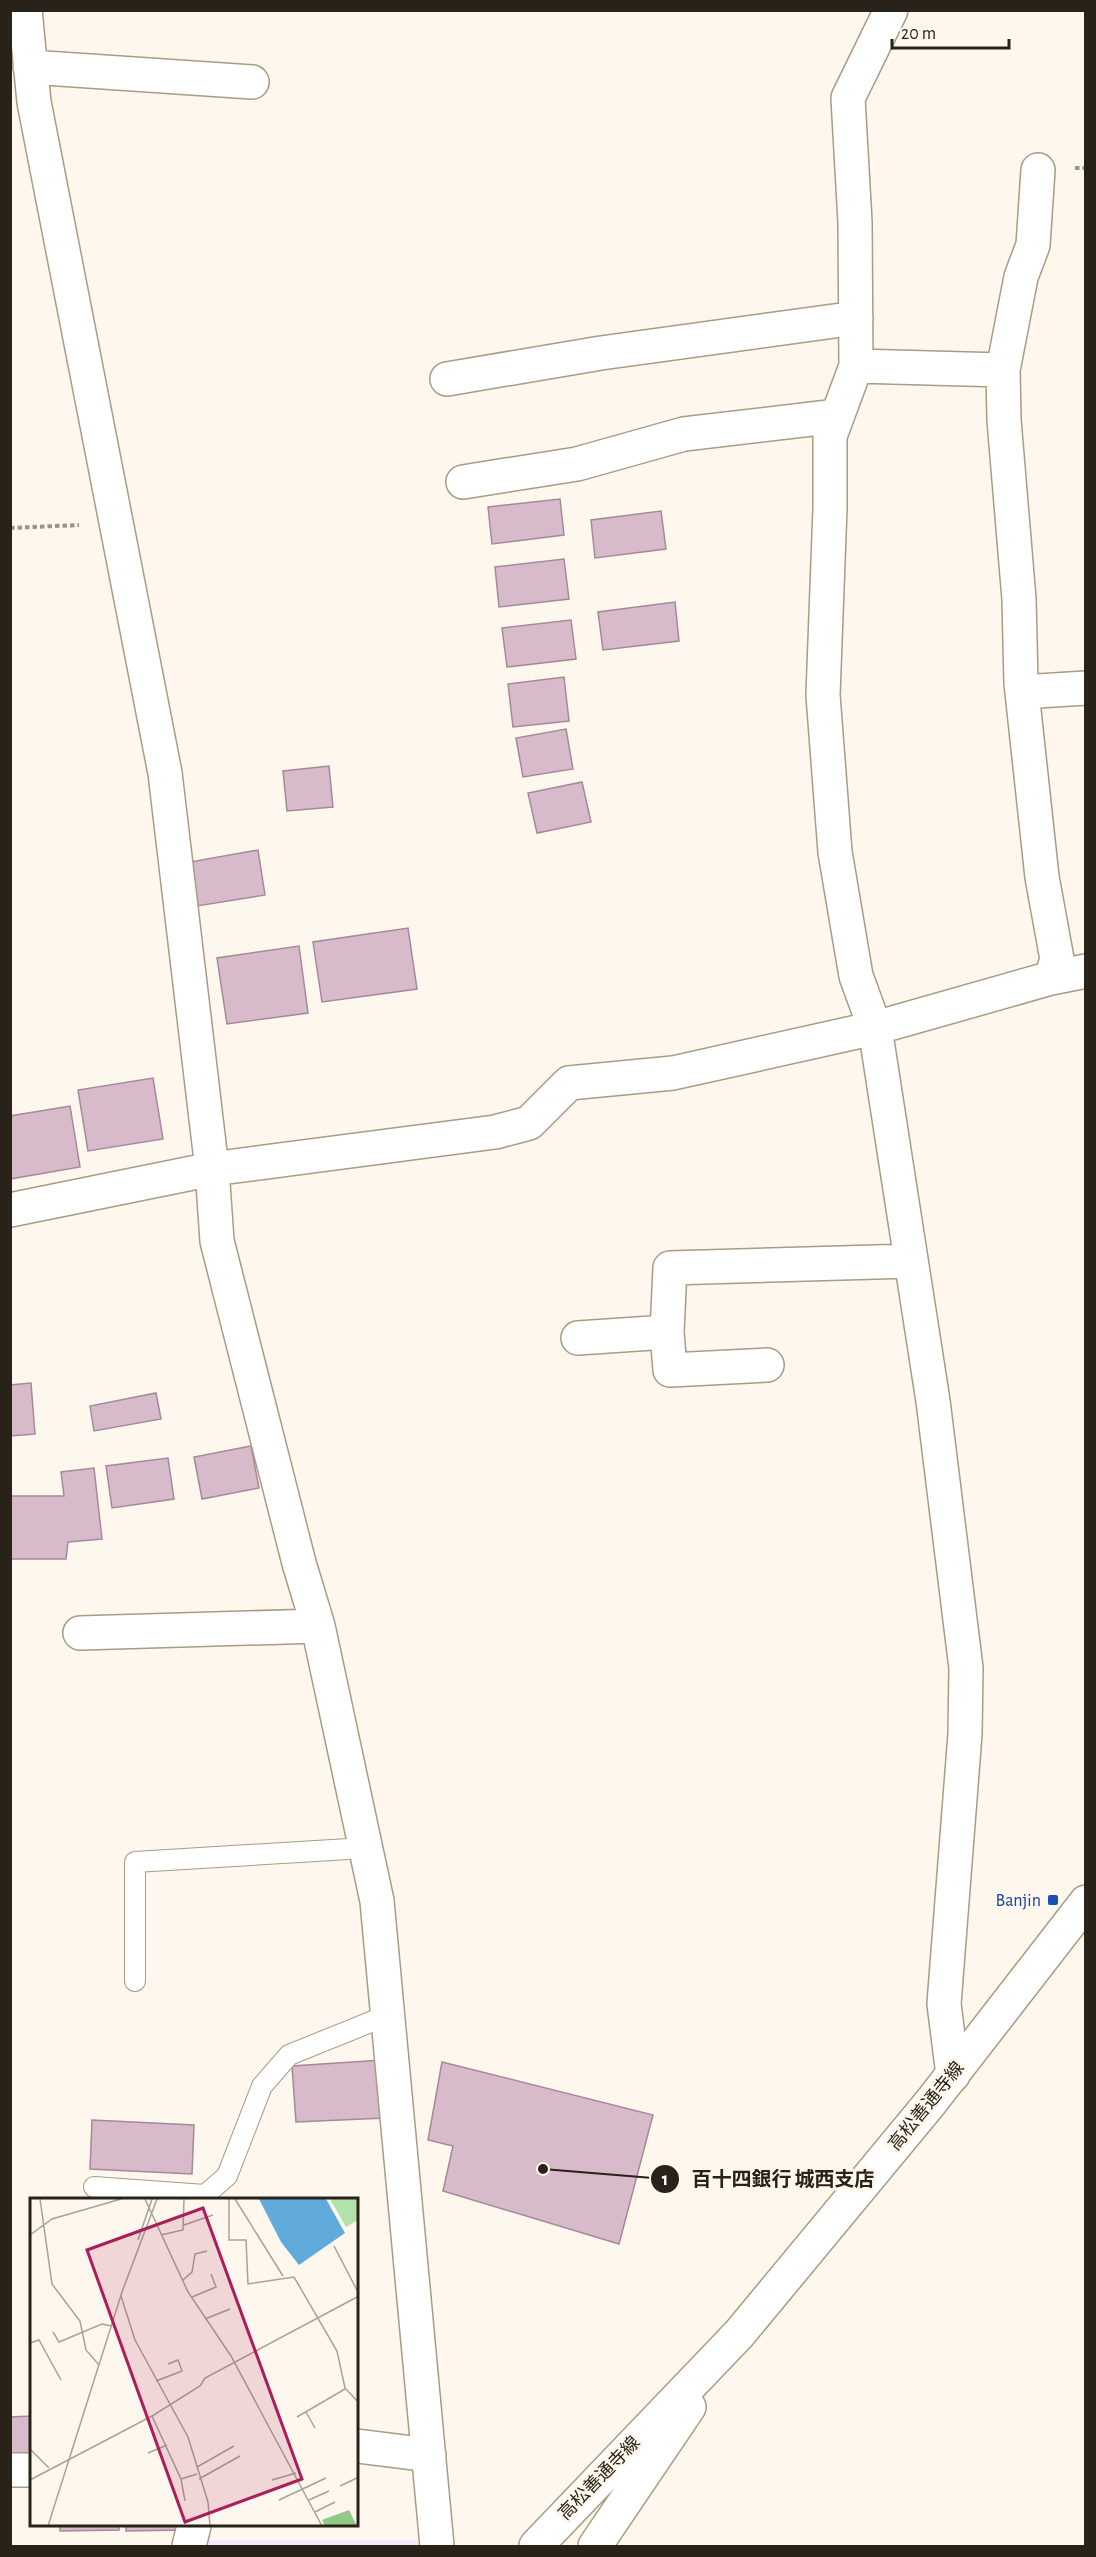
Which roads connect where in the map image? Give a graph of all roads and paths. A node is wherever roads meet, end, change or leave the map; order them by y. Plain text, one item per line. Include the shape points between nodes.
1 (25, 10) edge
2 (891, 10) edge
3 (30, 67) junction
4 (252, 82) dead end
5 (1038, 170) dead end
6 (855, 318) junction
7 (856, 366) junction
8 (1003, 370) junction
9 (447, 379) dead end
10 (837, 416) junction
11 (463, 482) dead end
12 (117, 523) junction
13 (10, 528) edge
14 (1086, 688) edge
15 (1022, 692) junction
16 (1086, 971) edge
17 (1051, 978) junction
18 (875, 1028) junction
19 (212, 1169) junction
20 (10, 1210) edge
21 (911, 1261) junction
22 (667, 1332) junction
23 (578, 1338) dead end
24 (767, 1365) dead end
25 (318, 1626) junction
26 (80, 1633) dead end
27 (365, 1848) junction
28 (1086, 1902) edge
29 (135, 1981) dead end
30 (388, 2015) junction
31 (952, 2074) junction
32 (94, 2187) dead end
33 (739, 2334) junction
34 (358, 2446) edge
35 (429, 2455) junction
36 (10, 2470) edge
37 (30, 2470) edge
38 (194, 2527) edge
39 (189, 2547) edge
40 (437, 2547) edge
41 (536, 2547) edge
42 (595, 2547) edge

1 - 3 street
2 - 6 street via 848,98 855,222
3 - 4 street
3 - 12 street
5 - 8 street via 1033,245 1021,277
6 - 7 street
6 - 9 street
7 - 8 street
7 - 10 street
8 - 15 street via 1020,599
10 - 11 street via 684,434 577,464
10 - 18 street via 830,436 823,695 835,852 856,976
12 - 13 path
12 - 19 street via 165,773
14 - 15 street
15 - 17 street via 1042,877 1057,959
16 - 17 street
17 - 18 street
18 - 19 street via 673,1073 569,1083 529,1123 495,1132
18 - 21 street
19 - 20 street
19 - 25 street via 217,1241
21 - 22 street via 670,1268
21 - 31 street via 933,1401 966,1668 965,1734 944,2004
22 - 23 street
22 - 24 street via 670,1370
25 - 26 street
25 - 27 street
27 - 29 lane via 135,1862
27 - 30 street via 377,1901
28 - 31 street, 高松善通寺線
30 - 32 lane via 290,2055 262,2086 226,2176 205,2195
30 - 35 street
31 - 33 street, 高松善通寺線
33 - 41 street, 高松善通寺線
33 - 42 street, 高松善通寺線
34 - 35 street
35 - 40 street
36 - 37 street
38 - 39 street

